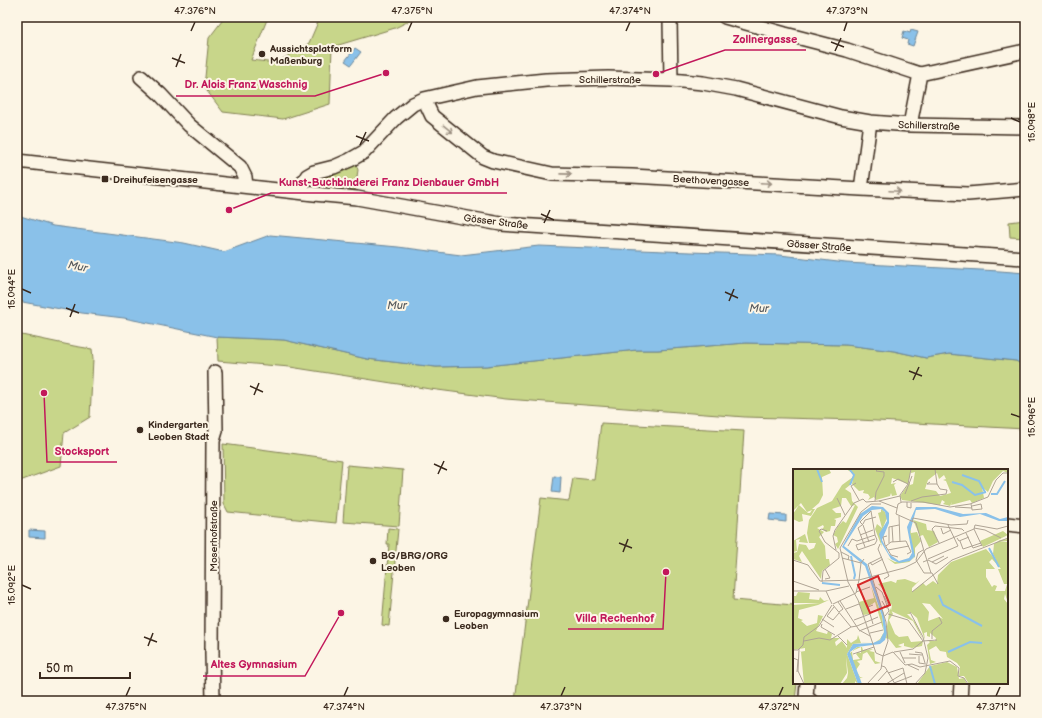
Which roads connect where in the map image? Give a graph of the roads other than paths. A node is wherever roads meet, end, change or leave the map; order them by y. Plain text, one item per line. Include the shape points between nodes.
1 (725, 17) edge
2 (673, 18) edge
3 (1025, 51) edge
4 (920, 74) junction
5 (141, 78) dead end
6 (671, 80) junction
7 (424, 99) junction
8 (870, 122) junction
9 (910, 125) junction
10 (1025, 128) edge
11 (17, 161) edge
12 (246, 186) junction
13 (861, 189) junction
14 (1025, 189) edge
15 (301, 192) junction
16 (1025, 258) edge
17 (215, 372) dead end
18 (1008, 524) edge
19 (1025, 526) edge
20 (807, 684) edge
21 (961, 684) edge
22 (213, 701) edge
23 (811, 701) edge
24 (960, 701) edge

1 - 4 street via 847,50
2 - 6 street
3 - 4 street
4 - 9 street
5 - 12 street via 189,125 240,167
6 - 7 street, Schillerstraße via 546,80 477,87
6 - 8 street, Schillerstraße via 736,89
7 -> 13 street, Beethovengasse via 432,116 483,156 492,161 552,174
7 - 15 street, Schillerstraße via 413,104 396,118 364,152 334,167 307,176
8 - 9 street, Schillerstraße
8 - 13 street
9 - 10 street, Schillerstraße
11 - 12 street, Gösser Straße
12 - 15 street, Gösser Straße
13 -> 14 street, Beethovengasse via 968,194
15 - 16 street, Gösser Straße via 357,198 502,224
17 - 22 street, Moserhofstraße
18 - 19 street
20 - 23 street via 806,697
21 - 24 street

